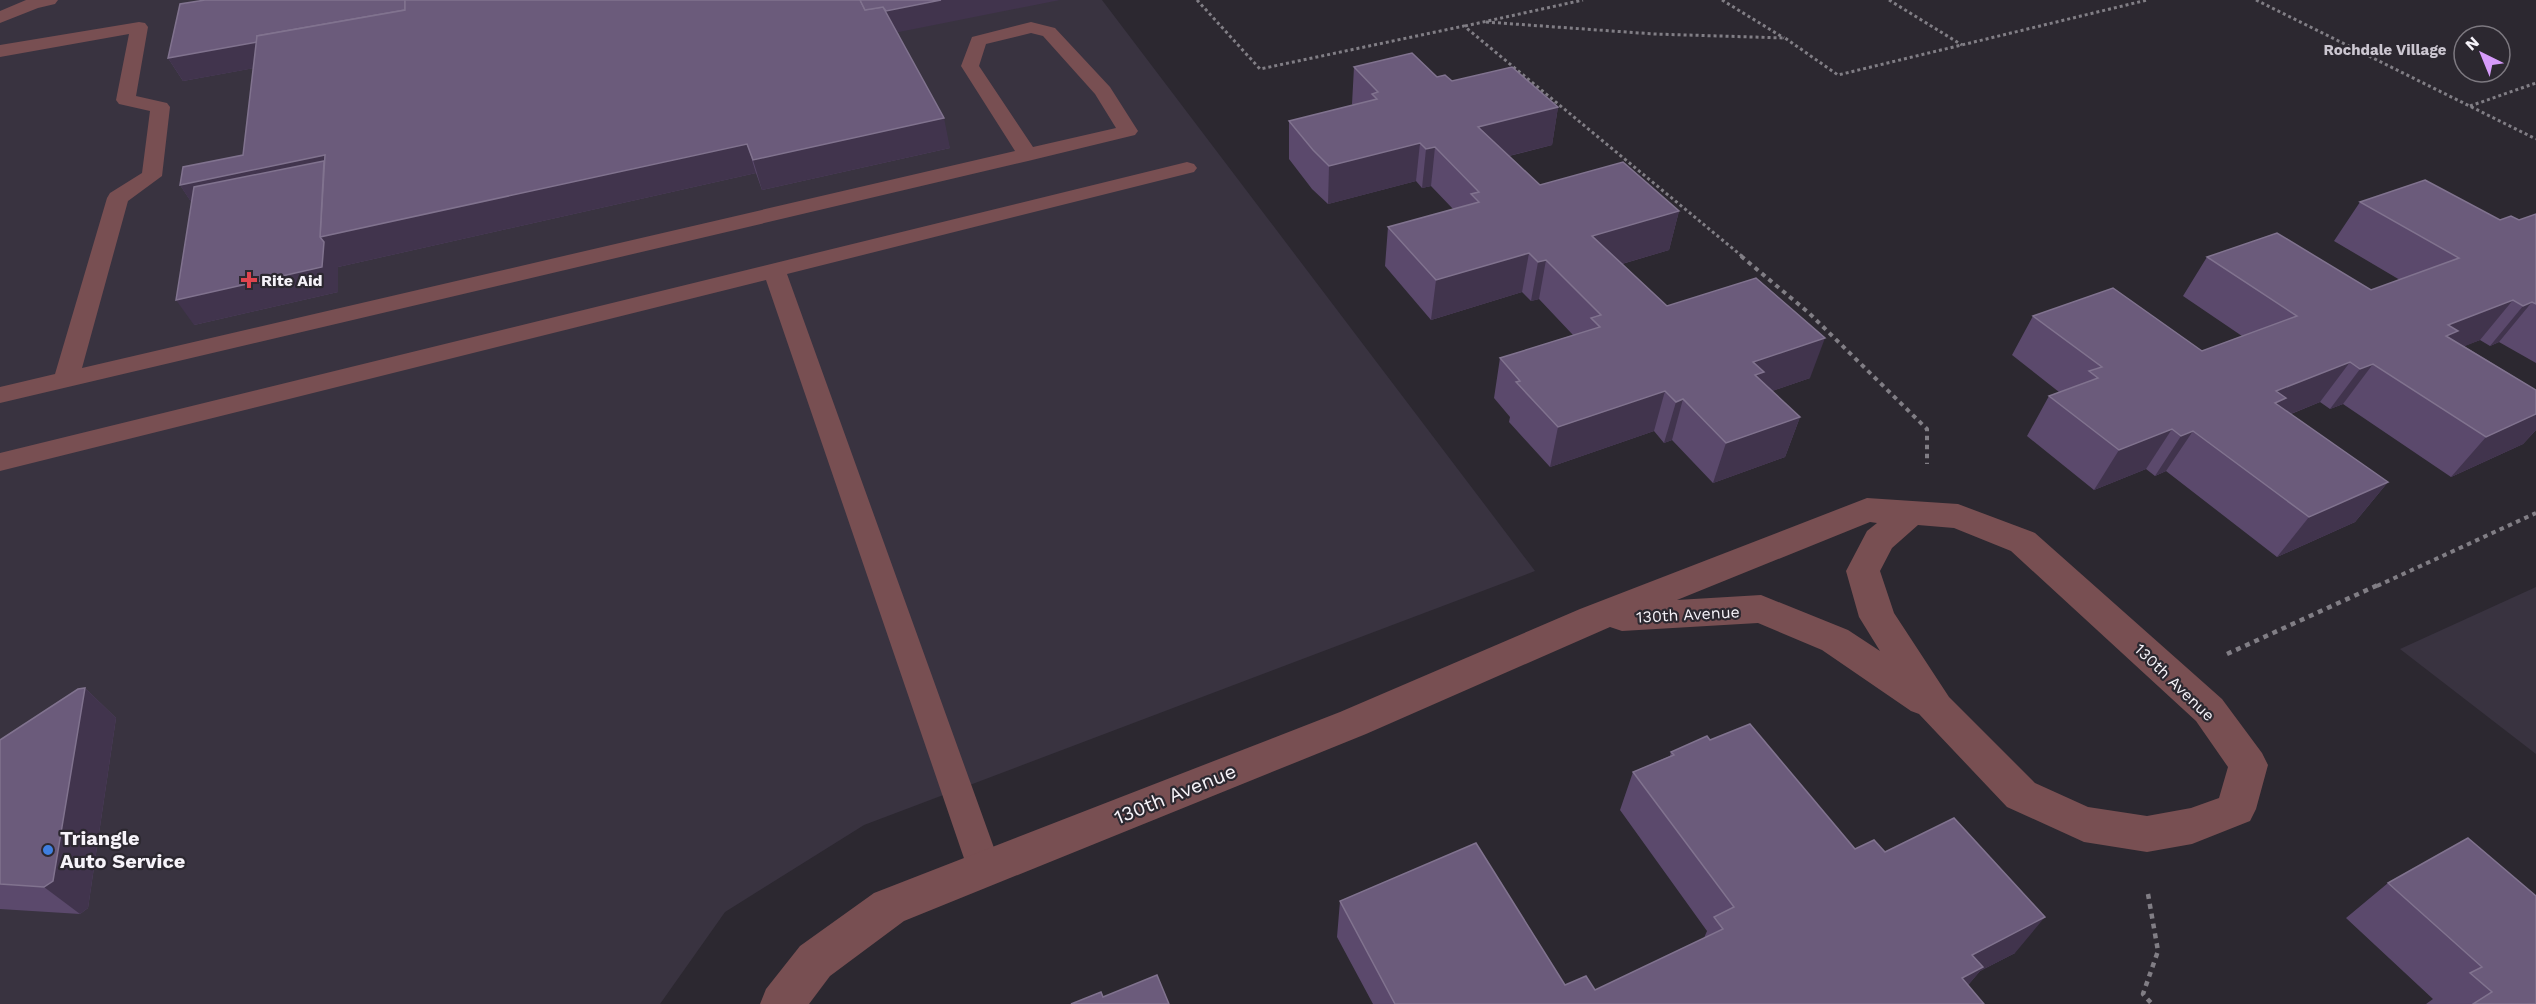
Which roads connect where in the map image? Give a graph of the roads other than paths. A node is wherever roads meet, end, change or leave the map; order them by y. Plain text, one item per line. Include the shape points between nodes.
1 (49, 0) edge
2 (0, 18) edge
3 (0, 51) edge
4 (1028, 154) junction
5 (1187, 168) dead end
6 (774, 270) junction
7 (66, 380) junction
8 (0, 395) edge
9 (0, 462) edge
10 (1911, 513) junction
11 (1593, 619) junction
12 (1935, 708) junction
13 (985, 870) junction
14 (782, 1004) edge

1 - 2 lane
3 - 7 lane via 139,27 126,100 160,107 152,176 118,198
4 - 4 lane via 1128,131 1096,82 1049,32 1031,27 978,41 970,66
4 - 7 lane
5 - 6 lane
6 - 9 lane
6 - 13 lane
7 - 8 lane
10 - 11 street, 130th Avenue via 1867,510
10 - 12 street, 130th Avenue via 1879,540 1863,571 1876,617
10 - 12 street, 130th Avenue via 1958,516 2023,542 2209,711 2248,765 2235,809 2192,826 2147,834 2084,824 2021,795
11 - 12 street, 130th Avenue via 1761,609 1835,640
11 - 13 street, 130th Avenue via 1353,723
13 - 14 street, 130th Avenue via 889,907 815,961

